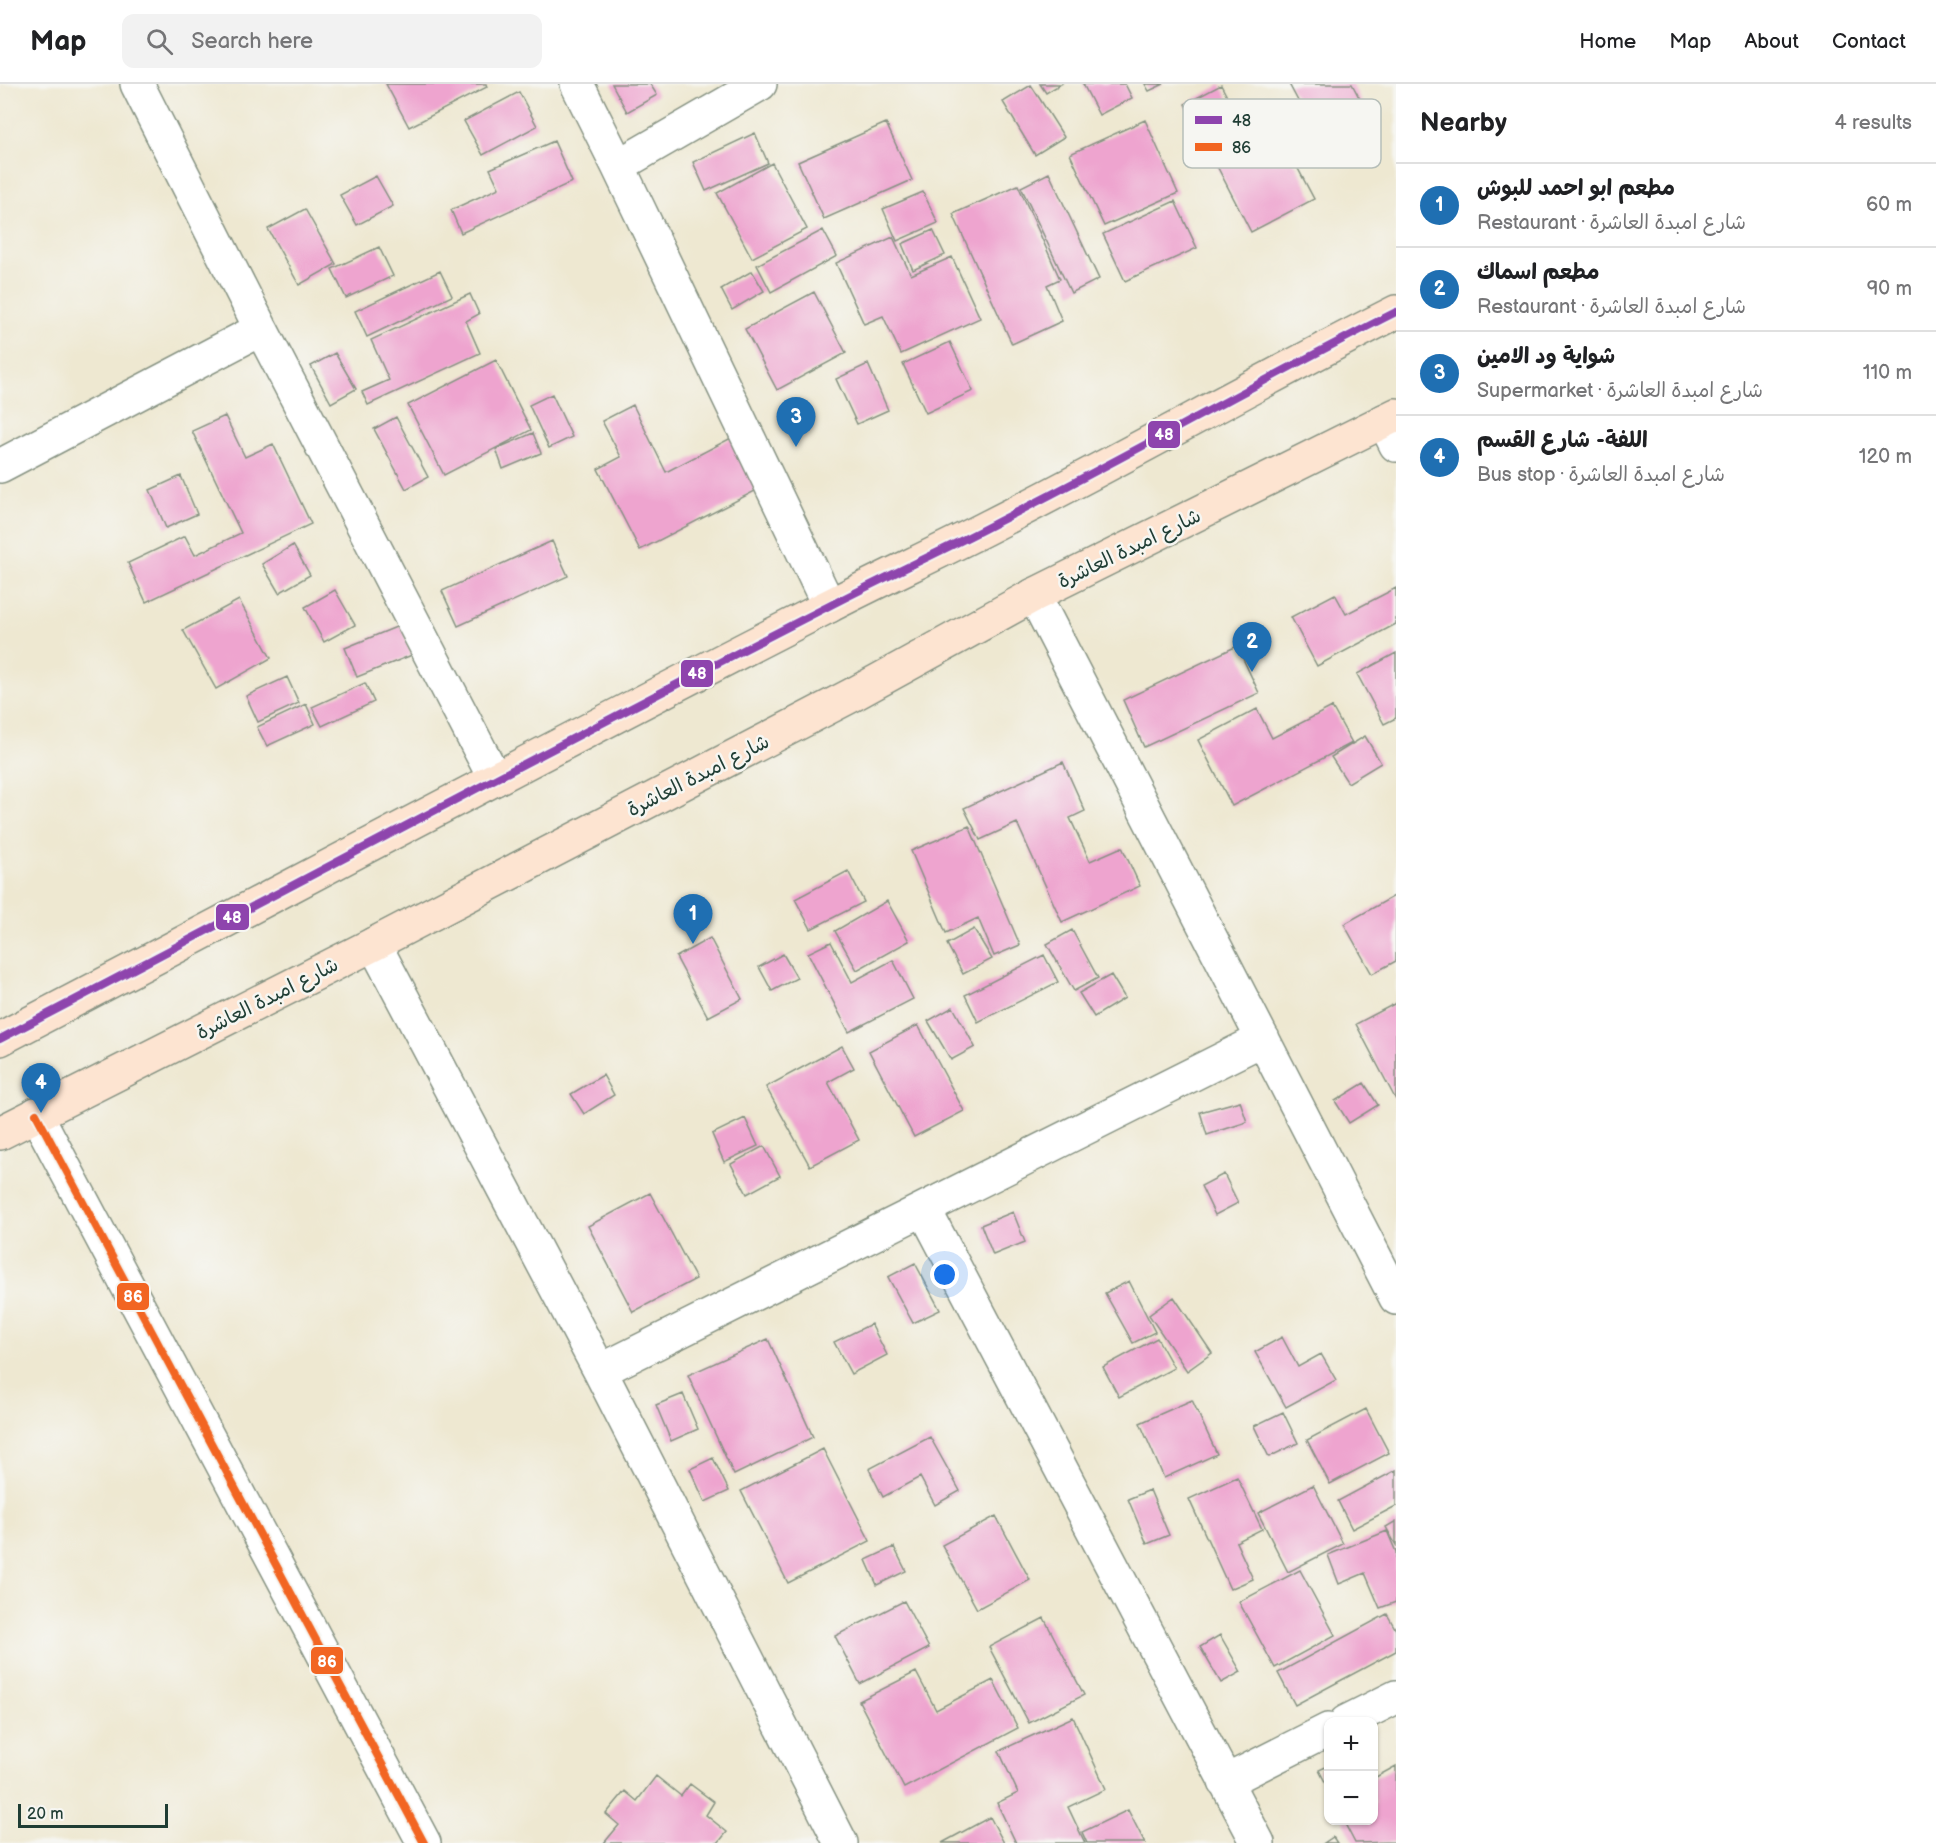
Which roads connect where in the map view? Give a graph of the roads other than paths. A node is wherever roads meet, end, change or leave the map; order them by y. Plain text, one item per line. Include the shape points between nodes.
1 (136, 84) edge
2 (577, 84) edge
3 (760, 84) edge
4 (618, 166) junction
5 (1396, 312) edge
6 (261, 329) junction
7 (1392, 427) edge
8 (0, 466) edge
9 (1034, 595) junction
10 (829, 606) junction
11 (495, 779) junction
12 (374, 944) junction
13 (0, 1039) edge
14 (1263, 1039) junction
15 (36, 1114) junction
16 (0, 1132) edge
17 (924, 1209) junction
18 (1396, 1298) edge
19 (600, 1371) junction
20 (1396, 1697) edge
21 (1356, 1717) edge
22 (1324, 1732) edge
23 (1225, 1782) junction
24 (424, 1843) edge
25 (841, 1843) edge
26 (1258, 1843) edge

1 - 6 street
2 - 4 street
3 - 4 street
4 - 10 street
5 - 10 main road via 991,526
6 - 8 street
6 - 11 street
7 - 9 main road, شارع امبدة العاشرة
9 - 12 main road, شارع امبدة العاشرة via 843,700
9 - 14 street
10 - 11 main road
11 - 13 main road
12 - 15 main road, شارع امبدة العاشرة
12 - 19 street
14 - 17 street
14 - 18 street
15 - 16 main road, شارع امبدة العاشرة
15 - 24 street
17 - 19 street
17 - 23 street
19 - 25 street
20 - 21 street
22 - 23 street
23 - 26 street

